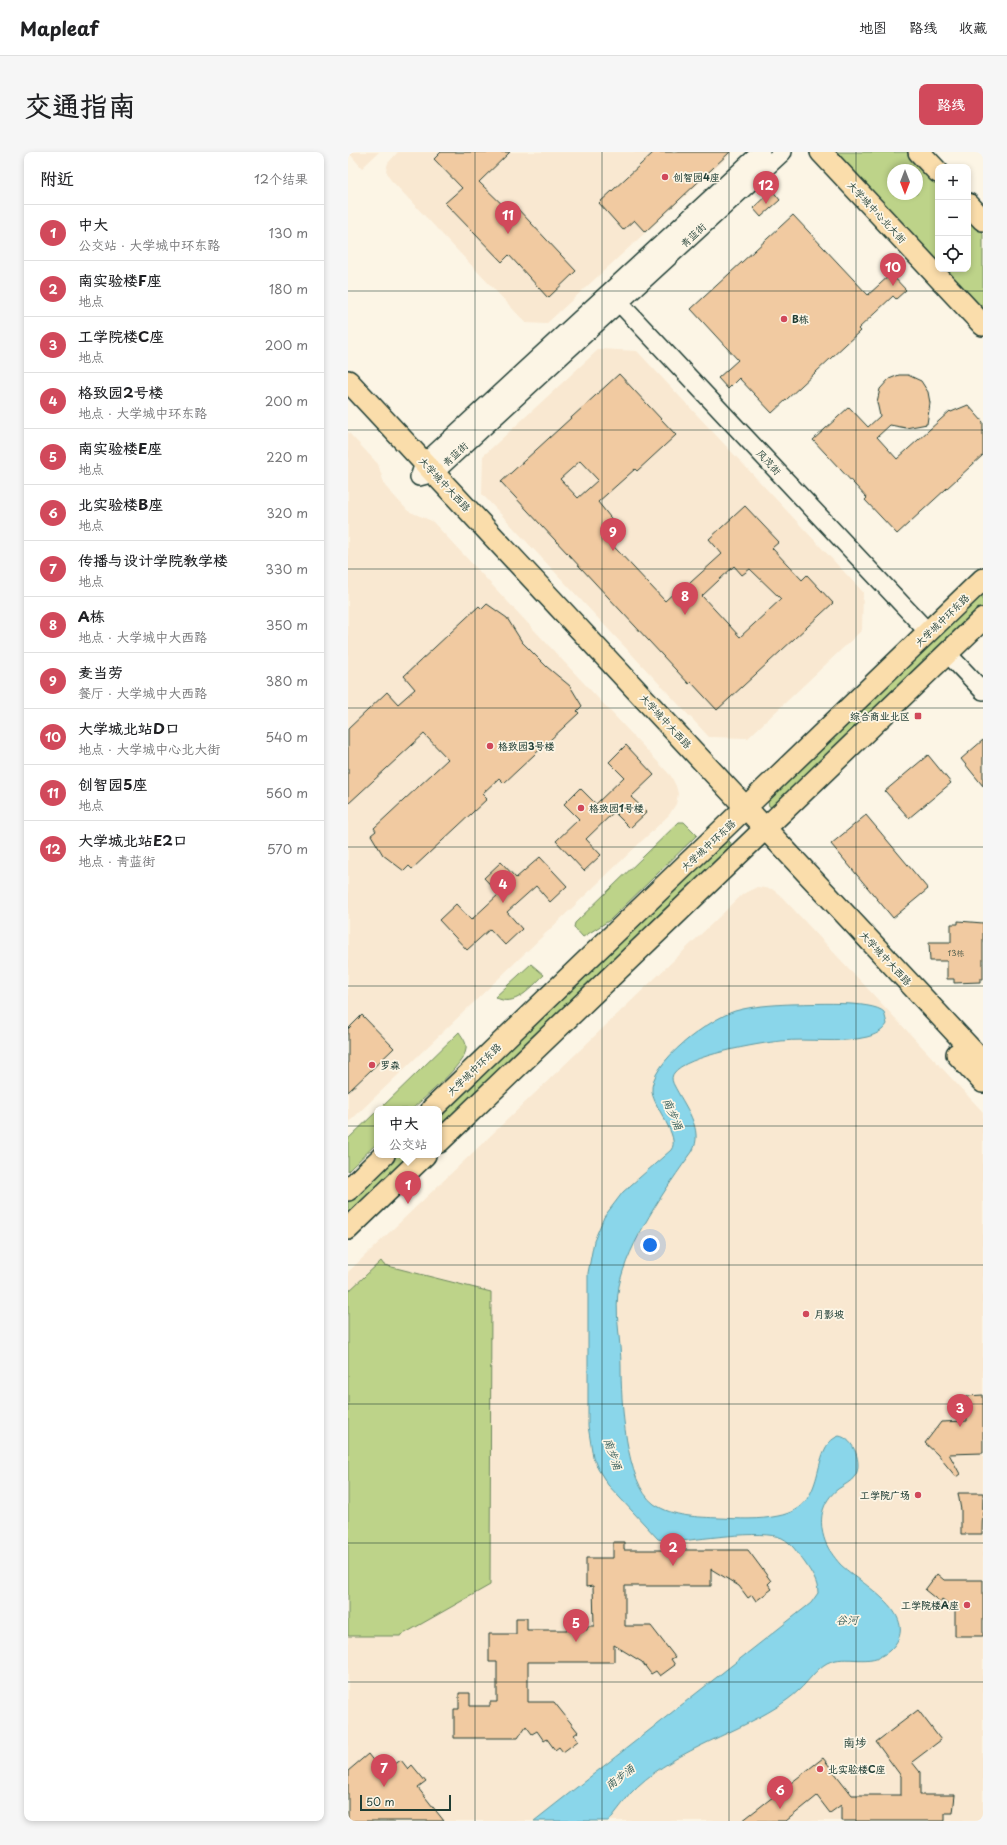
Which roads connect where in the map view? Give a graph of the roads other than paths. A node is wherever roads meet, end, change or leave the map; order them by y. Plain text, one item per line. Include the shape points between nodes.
1 (761, 152) edge
2 (783, 152) edge
3 (820, 152) edge
4 (920, 152) edge
5 (935, 169) edge
6 (971, 207) edge
7 (983, 220) edge
8 (615, 297) junction
9 (983, 325) edge
10 (348, 381) edge
11 (348, 401) edge
12 (426, 471) junction
13 (983, 579) edge
14 (983, 619) edge
15 (929, 633) junction
16 (948, 653) junction
17 (983, 691) edge
18 (741, 813) junction
19 (760, 833) junction
20 (983, 1062) edge
21 (983, 1082) edge
22 (435, 1106) edge
23 (442, 1139) edge
24 (381, 1158) edge
25 (422, 1158) edge
26 (348, 1190) edge
27 (348, 1229) edge

1 - 8 street, 青蓝街
2 - 8 street, 青蓝街
3 - 9 main road, 大学城中心北大街
4 - 5 main road
6 - 7 main road
8 - 12 street, 青蓝街
8 - 15 street, 风茂街
10 - 12 main road, 大学城中大西路
11 - 12 main road, 大学城中大西路
12 - 18 main road, 大学城中大西路
13 - 15 main road, 大学城中环东路
14 - 16 main road
15 - 18 main road, 大学城中环东路
16 - 17 street
16 - 19 main road
18 - 19 main road, 大学城中大西路
18 - 22 main road, 大学城中环东路
19 - 20 main road, 大学城中大西路
19 - 21 main road, 大学城中大西路
19 - 23 main road
24 - 26 main road
25 - 27 main road

